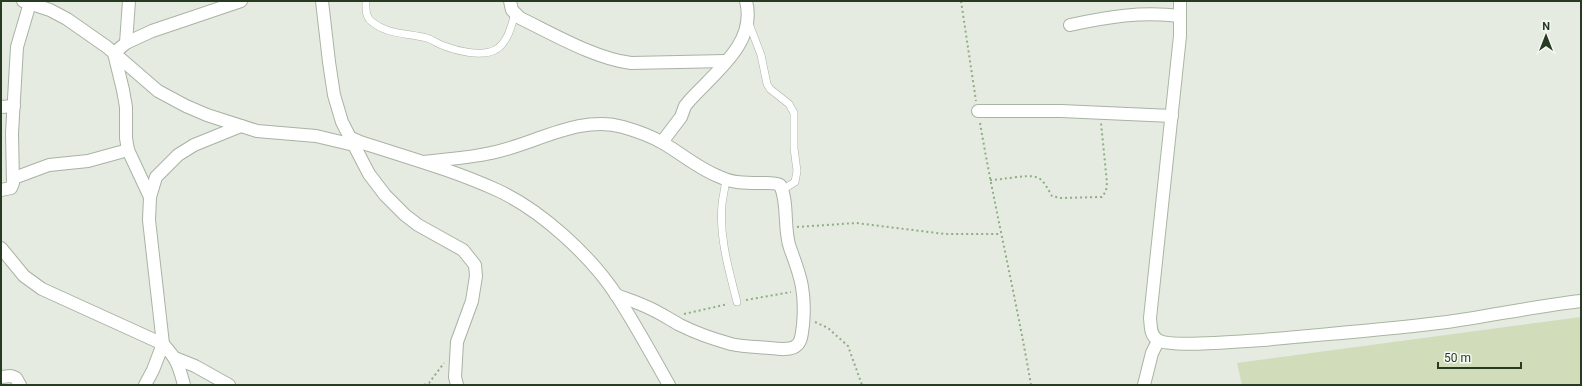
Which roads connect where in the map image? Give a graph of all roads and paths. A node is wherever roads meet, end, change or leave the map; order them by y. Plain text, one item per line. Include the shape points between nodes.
1 (129, 1) edge
2 (241, 1) edge
3 (322, 1) edge
4 (366, 1) edge
5 (510, 1) edge
6 (746, 1) edge
7 (961, 1) edge
8 (1180, 1) edge
9 (27, 2) edge
10 (50, 6) edge
11 (516, 14) junction
12 (1180, 16) junction
13 (748, 21) junction
14 (1070, 25) dead end
15 (126, 43) junction
16 (114, 53) junction
17 (726, 61) junction
18 (14, 106) junction
19 (1, 107) edge
20 (978, 111) junction
21 (1100, 112) junction
22 (1172, 116) junction
23 (241, 126) junction
24 (352, 141) junction
25 (662, 142) junction
26 (128, 150) junction
27 (424, 162) junction
28 (14, 178) junction
29 (726, 179) junction
30 (990, 180) junction
31 (1, 190) edge
32 (782, 190) junction
33 (150, 197) junction
34 (786, 228) junction
35 (1001, 234) junction
36 (1, 248) edge
37 (616, 295) junction
38 (1581, 301) edge
39 (737, 302) dead end
40 (804, 316) junction
41 (1158, 341) junction
42 (163, 344) junction
43 (175, 358) junction
44 (447, 358) dead end
45 (1, 377) edge
46 (1141, 384) edge
47 (20, 385) edge
48 (144, 385) edge
49 (184, 385) edge
50 (229, 385) edge
51 (424, 385) edge
52 (457, 385) edge
53 (669, 385) edge
54 (862, 385) edge
55 (1031, 385) edge

1 - 15 street
2 - 15 street via 152,31
3 - 24 street via 334,95 342,122
4 - 11 lane via 368,17 383,29 426,38 459,50 484,54 502,44
5 - 11 street
6 - 13 street
7 - 20 path
8 - 12 street
9 - 10 street
9 - 18 street via 17,46
10 - 16 street
11 - 17 street via 616,61
12 - 14 street via 1162,13 1127,14
12 - 22 street
13 - 17 street via 738,46
13 - 32 lane via 761,55 767,84 789,104 794,113 797,177 795,182
15 - 16 street
16 - 23 street via 158,91 207,115
16 - 26 street via 126,107
17 - 25 street via 685,106 681,117
18 - 19 street
18 - 28 street
20 - 21 street
20 - 30 path
21 - 22 street
21 - 30 path via 1106,183 1106,191 1102,197 1052,196 1044,182 1037,177
22 - 41 street via 1150,318 1151,330
23 - 24 street via 257,131
23 - 33 street via 194,145 178,155 156,177
24 - 27 street
24 - 52 street via 369,174 385,195 418,226 463,250 475,265 472,301 458,342 455,377
25 - 27 street via 622,126 586,125 572,127 491,153
25 - 29 street via 706,171
26 - 28 street via 88,161 49,165
26 - 33 street
27 - 37 street via 499,191 534,211 591,263
28 - 31 street via 11,188
29 - 32 street via 746,183 777,184
29 - 39 lane via 722,204 722,232 725,257
30 - 35 path
32 - 34 street
33 - 42 street via 149,220
34 - 35 path via 856,224 945,234
34 - 40 street via 803,289
35 - 55 path
36 - 42 street via 24,276 42,288
37 - 40 street via 648,307 706,336 745,346 777,349 797,346
37 - 53 street
38 - 41 street via 1446,322 1339,334 1215,343
40 - 54 path via 828,328 848,346
41 - 46 street
42 - 43 street
42 - 48 street
43 - 49 street
43 - 50 street
44 - 51 path via 433,378
45 - 47 street via 16,378

